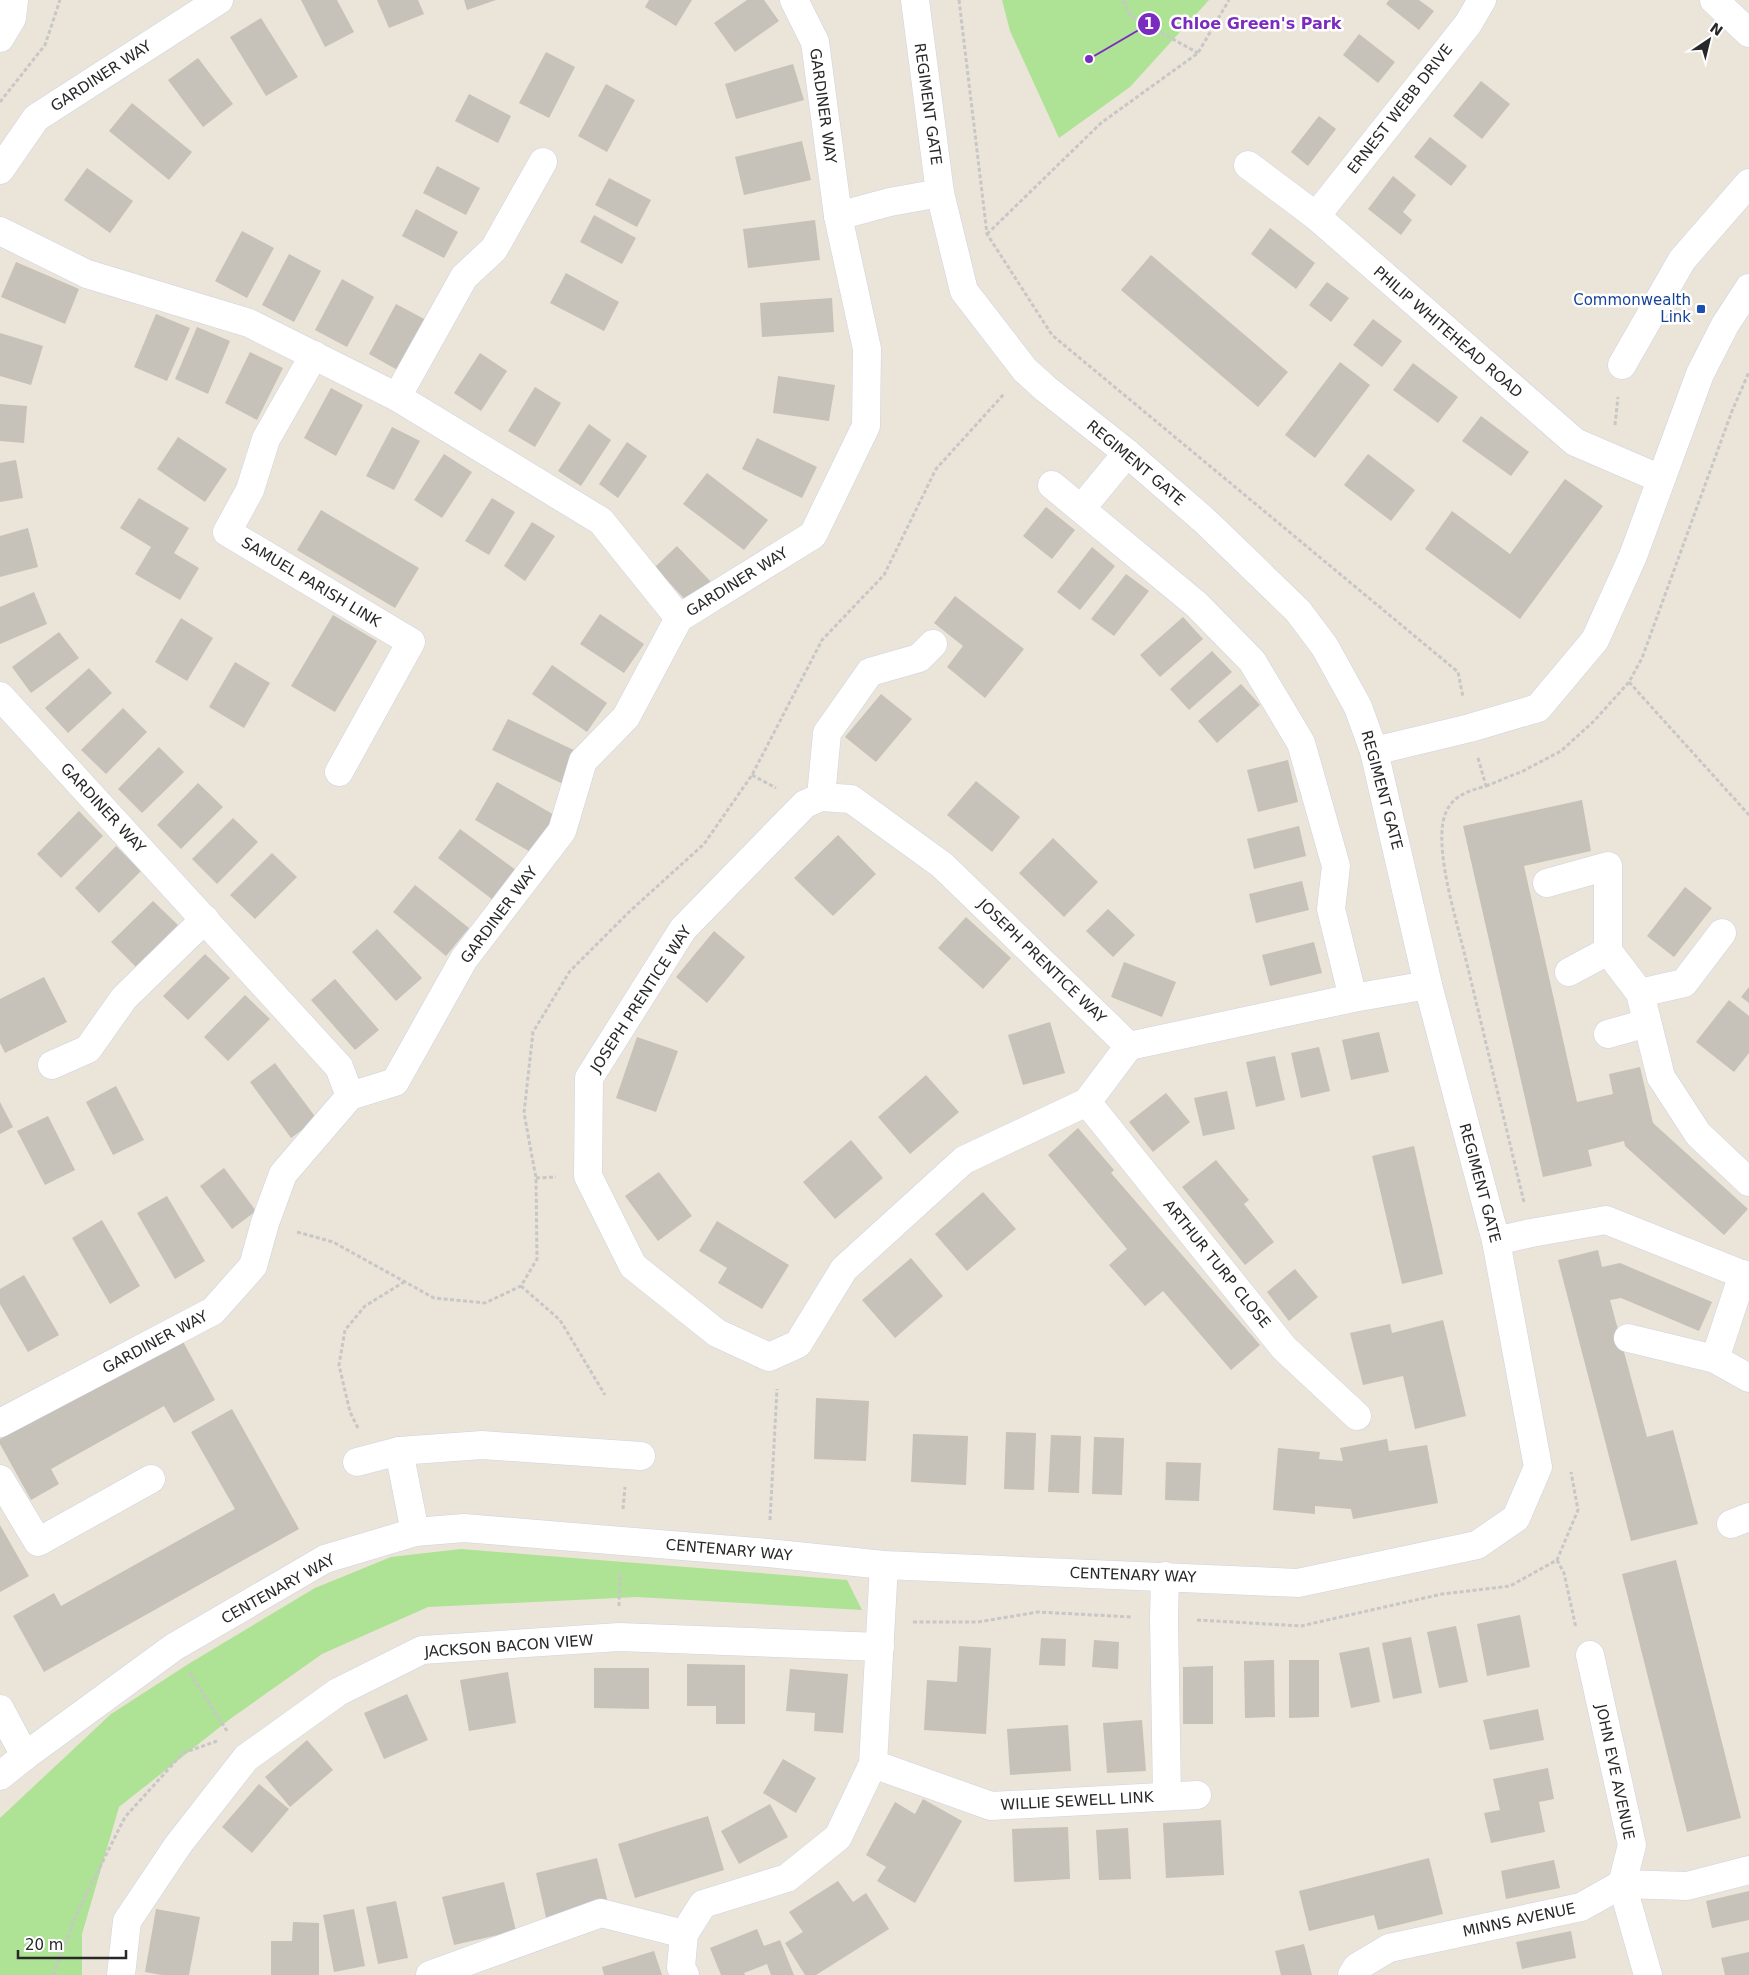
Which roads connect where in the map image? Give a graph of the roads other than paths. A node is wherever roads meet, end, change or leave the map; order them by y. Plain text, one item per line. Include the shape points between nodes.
1 (14, 0) edge
2 (219, 0) edge
3 (794, 0) edge
4 (915, 0) edge
5 (1482, 0) edge
6 (1714, 0) edge
7 (1749, 33) edge
8 (0, 38) edge
9 (543, 162) dead end
10 (1248, 166) dead end
11 (0, 170) edge
12 (1749, 183) edge
13 (940, 194) junction
14 (838, 216) junction
15 (1316, 216) junction
16 (0, 231) edge
17 (1749, 288) edge
18 (314, 355) junction
19 (1622, 365) road end
20 (397, 397) junction
21 (1127, 453) junction
22 (1661, 479) junction
23 (1052, 485) dead end
24 (1080, 509) junction
25 (679, 618) junction
26 (933, 644) dead end
27 (0, 696) edge
28 (1374, 751) junction
29 (339, 772) dead end
30 (821, 796) junction
31 (1547, 883) dead end
32 (205, 919) junction
33 (1722, 933) dead end
34 (1608, 951) junction
35 (1570, 972) dead end
36 (1428, 986) junction
37 (1640, 993) junction
38 (1353, 998) junction
39 (1647, 1023) junction
40 (1608, 1034) dead end
41 (1129, 1046) junction
42 (52, 1065) dead end
43 (350, 1096) junction
44 (1087, 1102) junction
45 (1749, 1182) edge
46 (1496, 1241) junction
47 (1746, 1276) edge
48 (1628, 1338) dead end
49 (1715, 1359) junction
50 (1749, 1378) edge
51 (1357, 1416) dead end
52 (0, 1423) edge
53 (641, 1456) dead end
54 (0, 1479) edge
55 (151, 1479) dead end
56 (1516, 1518) joint
57 (415, 1532) junction
58 (884, 1565) junction
59 (1165, 1576) junction
60 (880, 1635) junction
61 (1590, 1655) road end
62 (0, 1709) edge
63 (24, 1756) junction
64 (873, 1764) junction
65 (0, 1776) edge
66 (1197, 1795) dead end
67 (1167, 1796) junction
68 (1749, 1870) edge
69 (1622, 1884) junction
70 (684, 1934) junction
71 (121, 1975) edge
72 (430, 1975) edge
73 (685, 1975) edge
74 (1352, 1975) edge
75 (1648, 1975) edge

1 - 8 street via 12,18
2 - 11 street, GARDINER WAY via 36,118
3 - 14 street, GARDINER WAY via 815,42
4 - 13 street, REGIMENT GATE
5 - 15 street, ERNEST WEBB DRIVE via 1468,24
6 - 7 street
9 - 20 street via 494,249 464,277
10 - 15 street, PHILIP WHITEHEAD ROAD
12 - 19 street via 1682,260
13 - 14 street via 890,202
13 - 21 street, REGIMENT GATE via 964,291 1025,370
14 - 25 street, GARDINER WAY via 867,349 866,426 812,535
15 - 22 street, PHILIP WHITEHEAD ROAD via 1575,442
16 - 18 street via 87,274 249,323
17 - 22 street via 1725,325 1700,374
18 - 20 street
18 - 29 street, SAMUEL PARISH LINK via 266,440 250,490 227,532 411,642
20 - 25 street via 601,521
21 - 24 street
21 - 28 street, REGIMENT GATE via 1205,521 1298,611 1325,647 1358,707
22 - 28 street via 1633,556 1595,640 1538,708
23 - 24 street
24 - 38 street via 1196,604 1252,661 1302,743 1336,866 1331,909
25 - 43 street, GARDINER WAY via 626,718 583,761 562,831 464,959 395,1082
26 - 30 street via 919,658 870,672 828,733
27 - 32 street, GARDINER WAY
28 - 36 street, REGIMENT GATE
30 - 41 street, JOSEPH PRENTICE WAY via 851,799 942,865
30 - 44 street, JOSEPH PRENTICE WAY via 805,804 684,930 589,1078 588,1176 633,1266 717,1333 769,1357 798,1344 844,1269 964,1160
31 - 34 street via 1608,866
32 - 42 street via 124,998 88,1049
32 - 43 street, GARDINER WAY via 338,1066
33 - 37 street via 1684,983
34 - 35 street
34 - 37 street
36 - 38 street
36 - 46 street, REGIMENT GATE
37 - 39 street
38 - 41 street
39 - 40 street
39 - 45 street via 1661,1077 1698,1134
41 - 44 street
43 - 52 street, GARDINER WAY via 283,1174 253,1266 213,1311
44 - 51 street, ARTHUR TURP CLOSE via 1284,1348
46 - 47 street via 1606,1220
46 - 56 street, REGIMENT GATE via 1538,1467
47 - 49 street
48 - 49 street
49 - 50 street
53 - 57 street via 482,1445 376,1457
54 - 55 street via 38,1542
56 - 59 street, CENTENARY WAY via 1477,1546 1298,1583
57 - 58 street, CENTENARY WAY via 464,1528
57 - 63 street, CENTENARY WAY via 325,1559 174,1647
58 - 59 street, CENTENARY WAY
58 - 60 street
59 - 67 street, WILLIE SEWELL LINK
60 - 64 street
60 - 71 street, JACKSON BACON VIEW via 620,1638 422,1650 338,1692 246,1758 178,1845 127,1921
61 - 69 street, JOHN EVE AVENUE via 1632,1845
62 - 63 street
63 - 65 street, CENTENARY WAY
64 - 67 street, WILLIE SEWELL LINK via 991,1806
64 - 70 street via 838,1837 787,1878 703,1904
66 - 67 street, WILLIE SEWELL LINK
68 - 69 street via 1687,1886
69 - 74 street, MINNS AVENUE via 1581,1907 1388,1948 1357,1967
69 - 75 street
70 - 72 street via 601,1913
70 - 73 street via 682,1967

